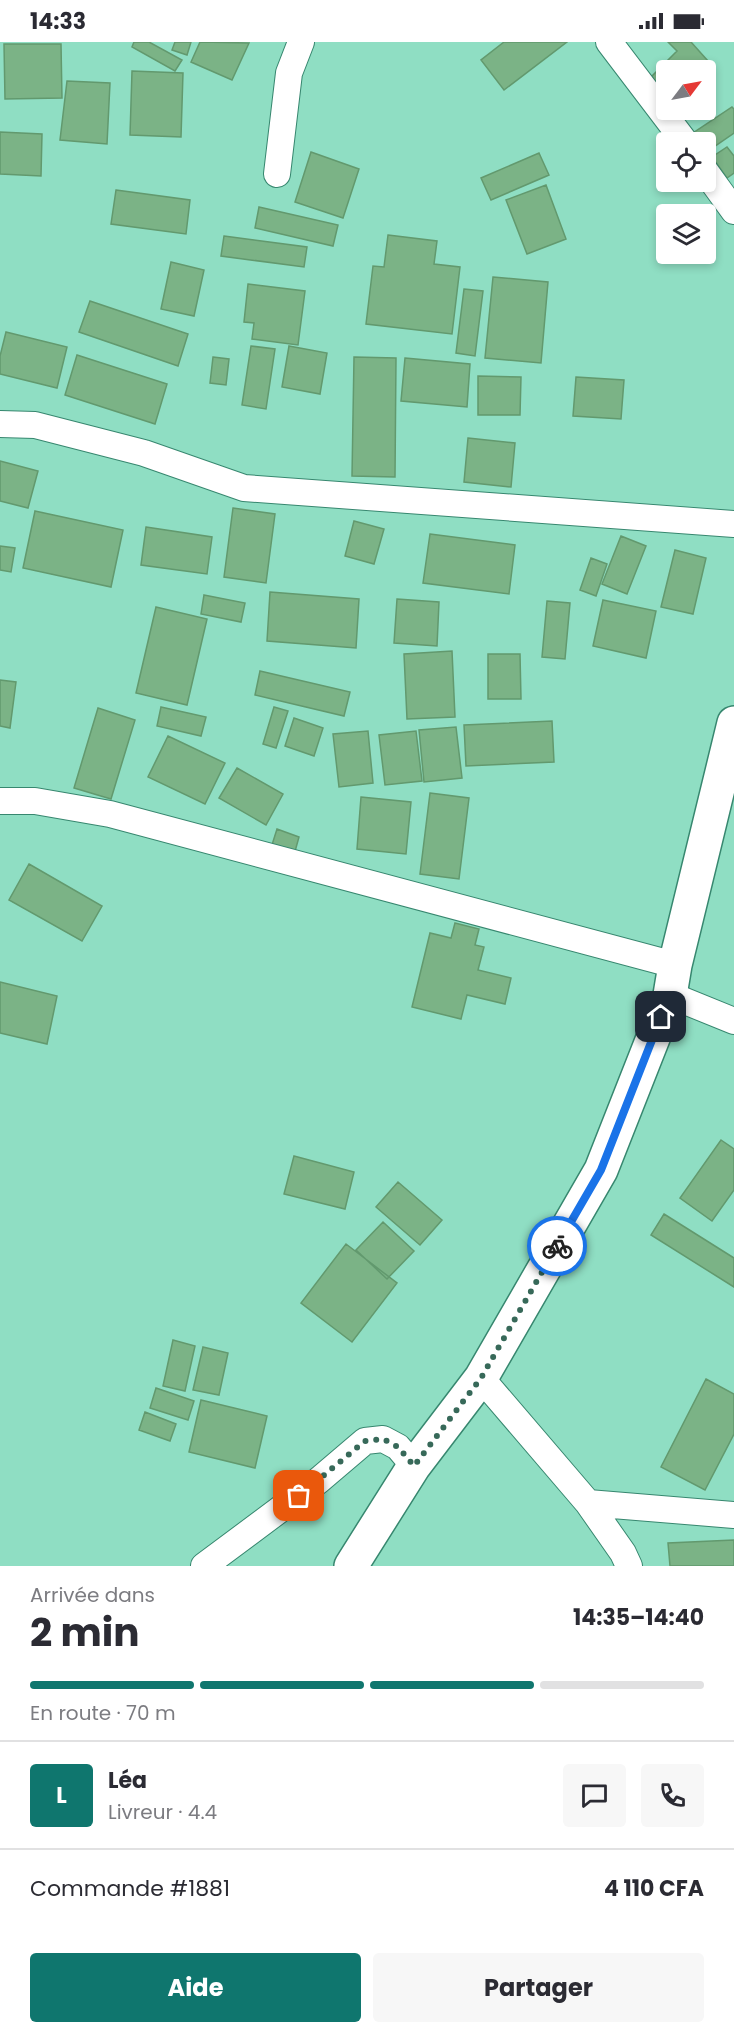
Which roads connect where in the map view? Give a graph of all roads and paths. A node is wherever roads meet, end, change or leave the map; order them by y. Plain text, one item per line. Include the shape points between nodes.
1 (301, 42) edge
2 (609, 42) edge
3 (677, 132) edge
4 (277, 174) dead end
5 (716, 186) edge
6 (734, 211) edge
7 (0, 424) edge
8 (734, 524) edge
9 (734, 723) edge
10 (0, 801) edge
11 (672, 980) junction
12 (734, 1021) edge
13 (481, 1378) junction
14 (414, 1466) junction
15 (588, 1503) junction
16 (734, 1515) edge
17 (204, 1566) edge
18 (351, 1566) edge
19 (629, 1566) edge

1 - 4 street via 289,73
2 - 3 street
5 - 6 street
7 - 8 street via 35,425 144,453 244,488
9 - 11 highway
10 - 11 street via 35,801 110,814
11 - 12 street
11 - 13 highway via 601,1170
13 - 14 highway
13 - 15 street
14 - 17 street via 398,1447 383,1439 365,1441 318,1482
14 - 18 highway
15 - 16 street
15 - 19 street

